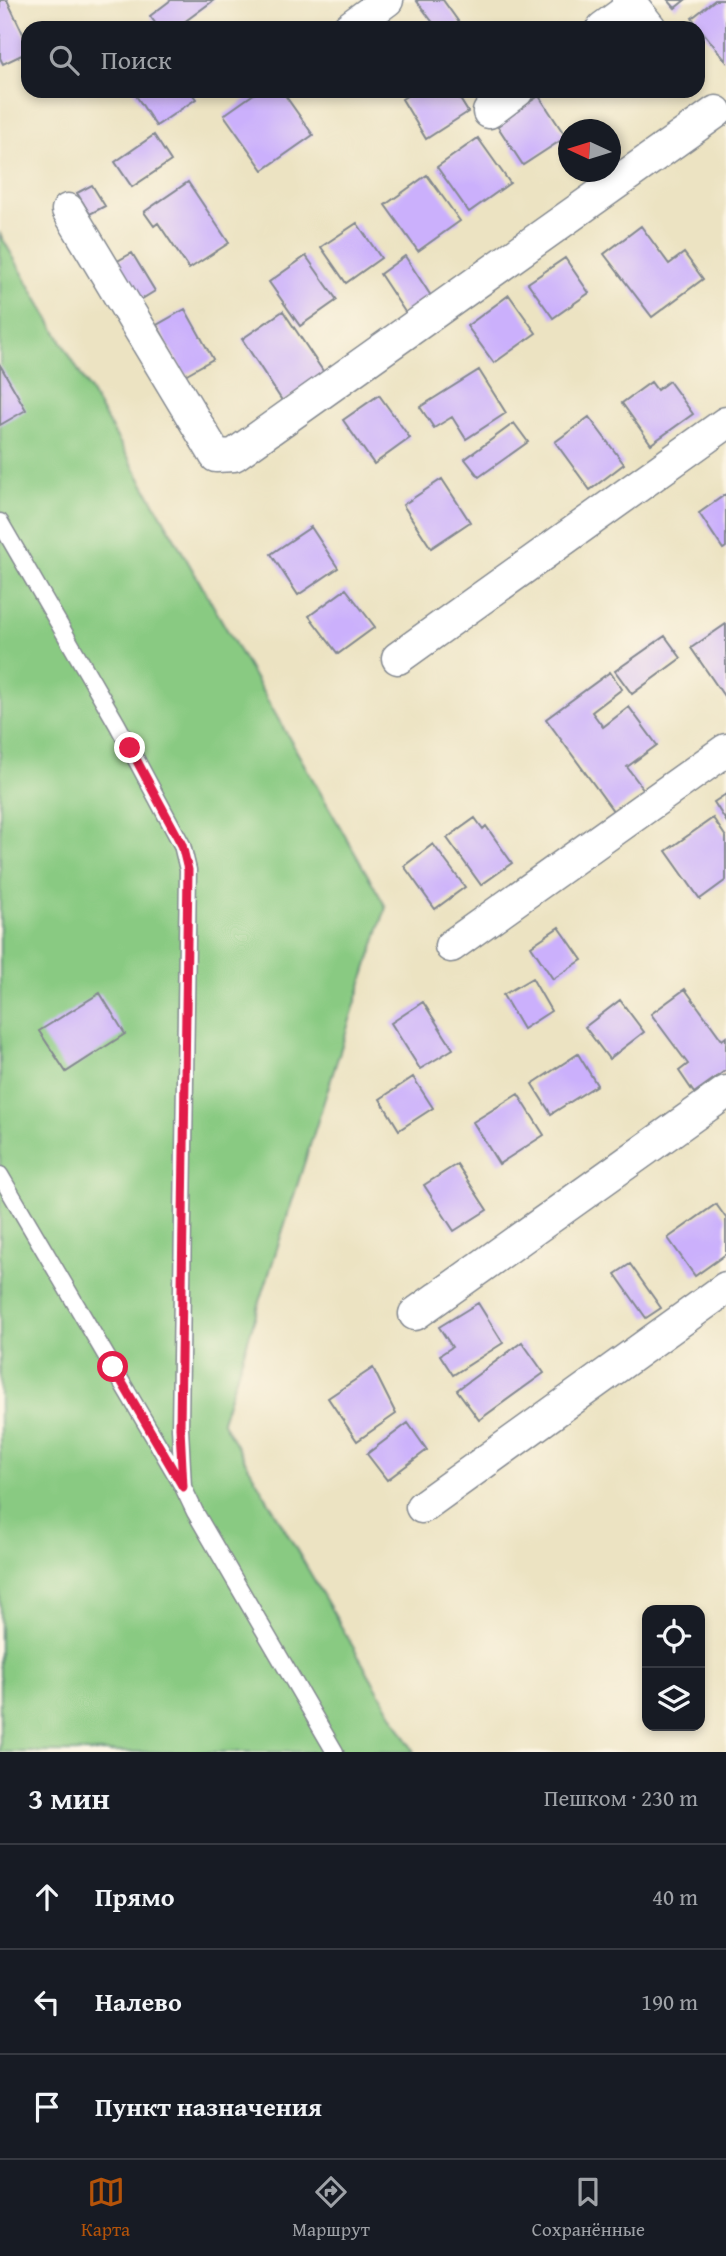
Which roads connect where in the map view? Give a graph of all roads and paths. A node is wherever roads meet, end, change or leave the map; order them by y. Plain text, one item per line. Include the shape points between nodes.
1 (387, 0) edge
2 (637, 11) edge
3 (358, 21) edge
4 (617, 21) edge
5 (508, 98) edge
6 (713, 109) edge
7 (489, 112) dead end
8 (68, 210) dead end
9 (726, 423) edge
10 (0, 522) edge
11 (398, 658) dead end
12 (726, 750) edge
13 (451, 946) dead end
14 (726, 1091) edge
15 (0, 1175) edge
16 (726, 1288) edge
17 (415, 1314) dead end
18 (183, 1487) junction
19 (422, 1507) dead end
20 (335, 1752) edge

1 - 3 street
2 - 4 street
5 - 7 street
6 - 8 street via 234,455 216,456
9 - 11 street
10 - 18 lane via 130,748 182,845 188,870
12 - 13 street
14 - 17 street
15 - 18 lane
16 - 19 street
18 - 20 lane

